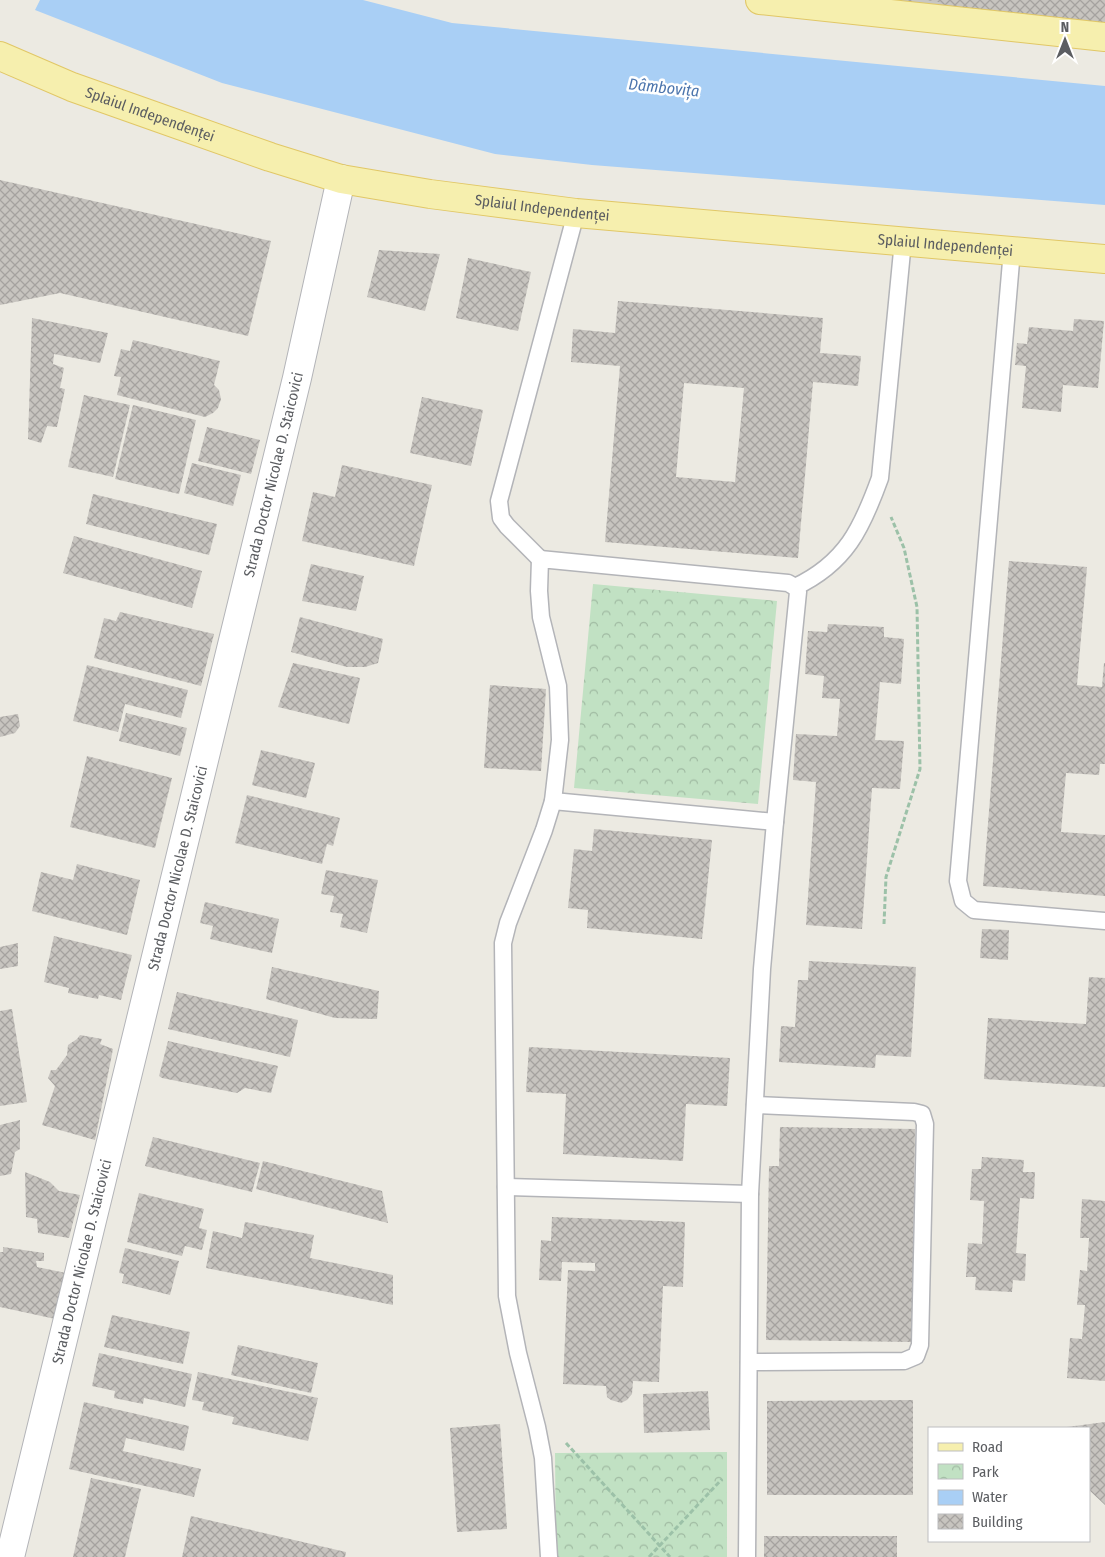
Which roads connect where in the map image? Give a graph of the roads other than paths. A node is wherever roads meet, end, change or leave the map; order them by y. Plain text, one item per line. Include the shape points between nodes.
1 (760, 0) edge
2 (1105, 37) edge
3 (0, 56) edge
4 (341, 179) junction
5 (576, 213) junction
6 (903, 241) junction
7 (1012, 250) junction
8 (1105, 260) edge
9 (540, 559) junction
10 (795, 587) junction
11 (553, 801) junction
12 (775, 822) junction
13 (1105, 920) edge
14 (754, 1105) junction
15 (506, 1188) junction
16 (750, 1194) junction
17 (749, 1362) junction
18 (6, 1510) edge
19 (10, 1557) edge
20 (549, 1557) edge
21 (747, 1557) edge

1 - 2 main road via 925,12
3 - 4 main road, Splaiul Independenței via 99,97
4 - 5 main road, Splaiul Independenței
4 - 18 street, Strada Doctor Nicolae D. Staicovici via 292,397
5 - 6 main road, Splaiul Independenței
5 - 9 lane via 498,500 501,518
6 - 7 main road, Splaiul Independenței
6 - 10 lane via 880,478 853,539 827,568
7 - 8 main road, Splaiul Independenței
7 - 13 lane via 958,881 963,901 974,910
9 - 10 lane via 788,583
9 - 11 lane via 541,617 558,686 560,740
10 - 12 lane via 798,596
11 - 12 lane
11 - 15 lane via 503,943
12 - 14 lane
14 - 16 lane
14 - 17 lane via 914,1112 922,1114 924,1119 925,1143 920,1345 916,1356 904,1361
15 - 16 lane
15 - 20 lane via 507,1296 543,1458
16 - 17 lane
17 - 21 lane
18 - 19 street, Strada Doctor Nicolae D. Staicovici

